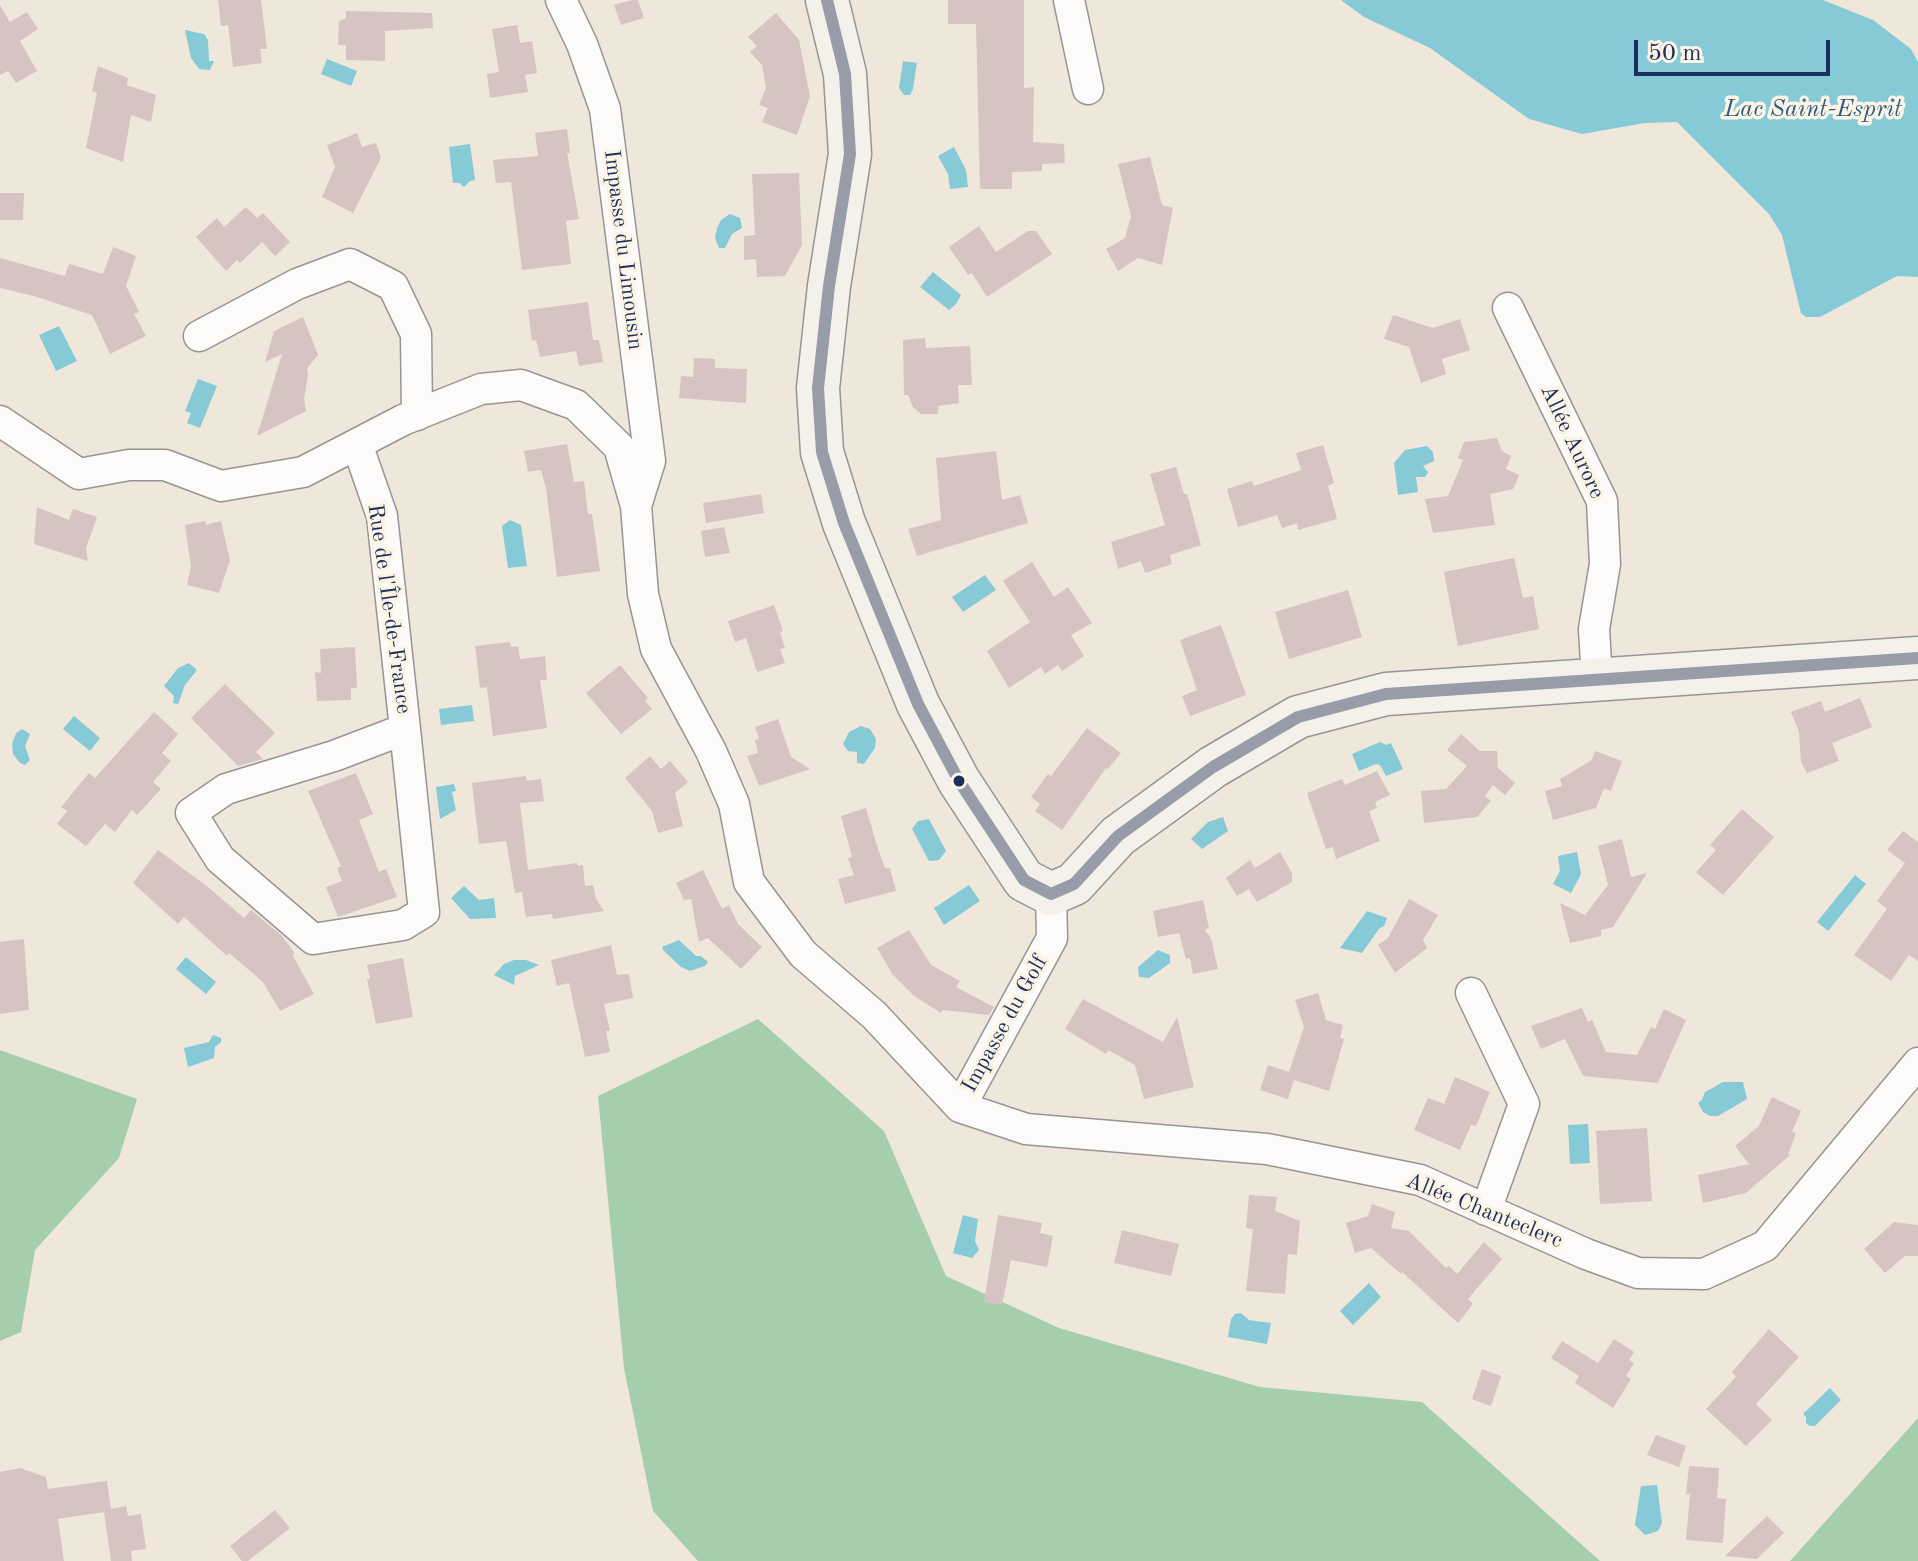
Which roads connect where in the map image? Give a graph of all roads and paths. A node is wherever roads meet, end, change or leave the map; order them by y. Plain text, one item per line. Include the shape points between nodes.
1 (561, 0) edge
2 (827, 0) edge
3 (1069, 0) edge
4 (1088, 89) dead end
5 (1508, 308) dead end
6 (199, 336) dead end
7 (417, 415) junction
8 (0, 421) edge
9 (357, 444) junction
10 (636, 506) junction
11 (1918, 658) edge
12 (1597, 680) junction
13 (405, 729) junction
14 (1051, 894) junction
15 (1471, 993) dead end
16 (1918, 1063) edge
17 (960, 1107) junction
18 (1486, 1210) junction

1 - 10 street, Impasse du Limousin via 605,109 650,461
2 - 14 street via 845,74 850,154 818,388 822,452 844,523 918,704 959,781 1024,880
3 - 4 street
5 - 12 street, Allée Aurore via 1602,501 1605,564 1594,629
6 - 7 street via 297,284 350,264 393,286 416,334
7 - 9 street
7 - 10 street via 481,389 521,385 576,405 619,447
8 - 9 street via 79,474 165,465 221,486 303,472
9 - 13 street, Rue de l'Île-de-France via 382,516
10 - 17 street via 643,594 656,649 734,804 749,882 803,954 874,1015
11 - 12 street
12 - 14 street via 1386,694 1298,717 1213,767 1118,836 1074,884
13 - 13 street, Rue de l'Île-de-France via 424,912 403,925 313,939 220,859 191,813 226,789
14 - 17 street, Impasse du Golf via 1052,938
15 - 18 street via 1524,1104
16 - 18 street, Allée Chanteclerc via 1765,1246 1704,1274 1638,1273
17 - 18 street, Allée Chanteclerc via 1026,1129 1267,1149 1420,1180

